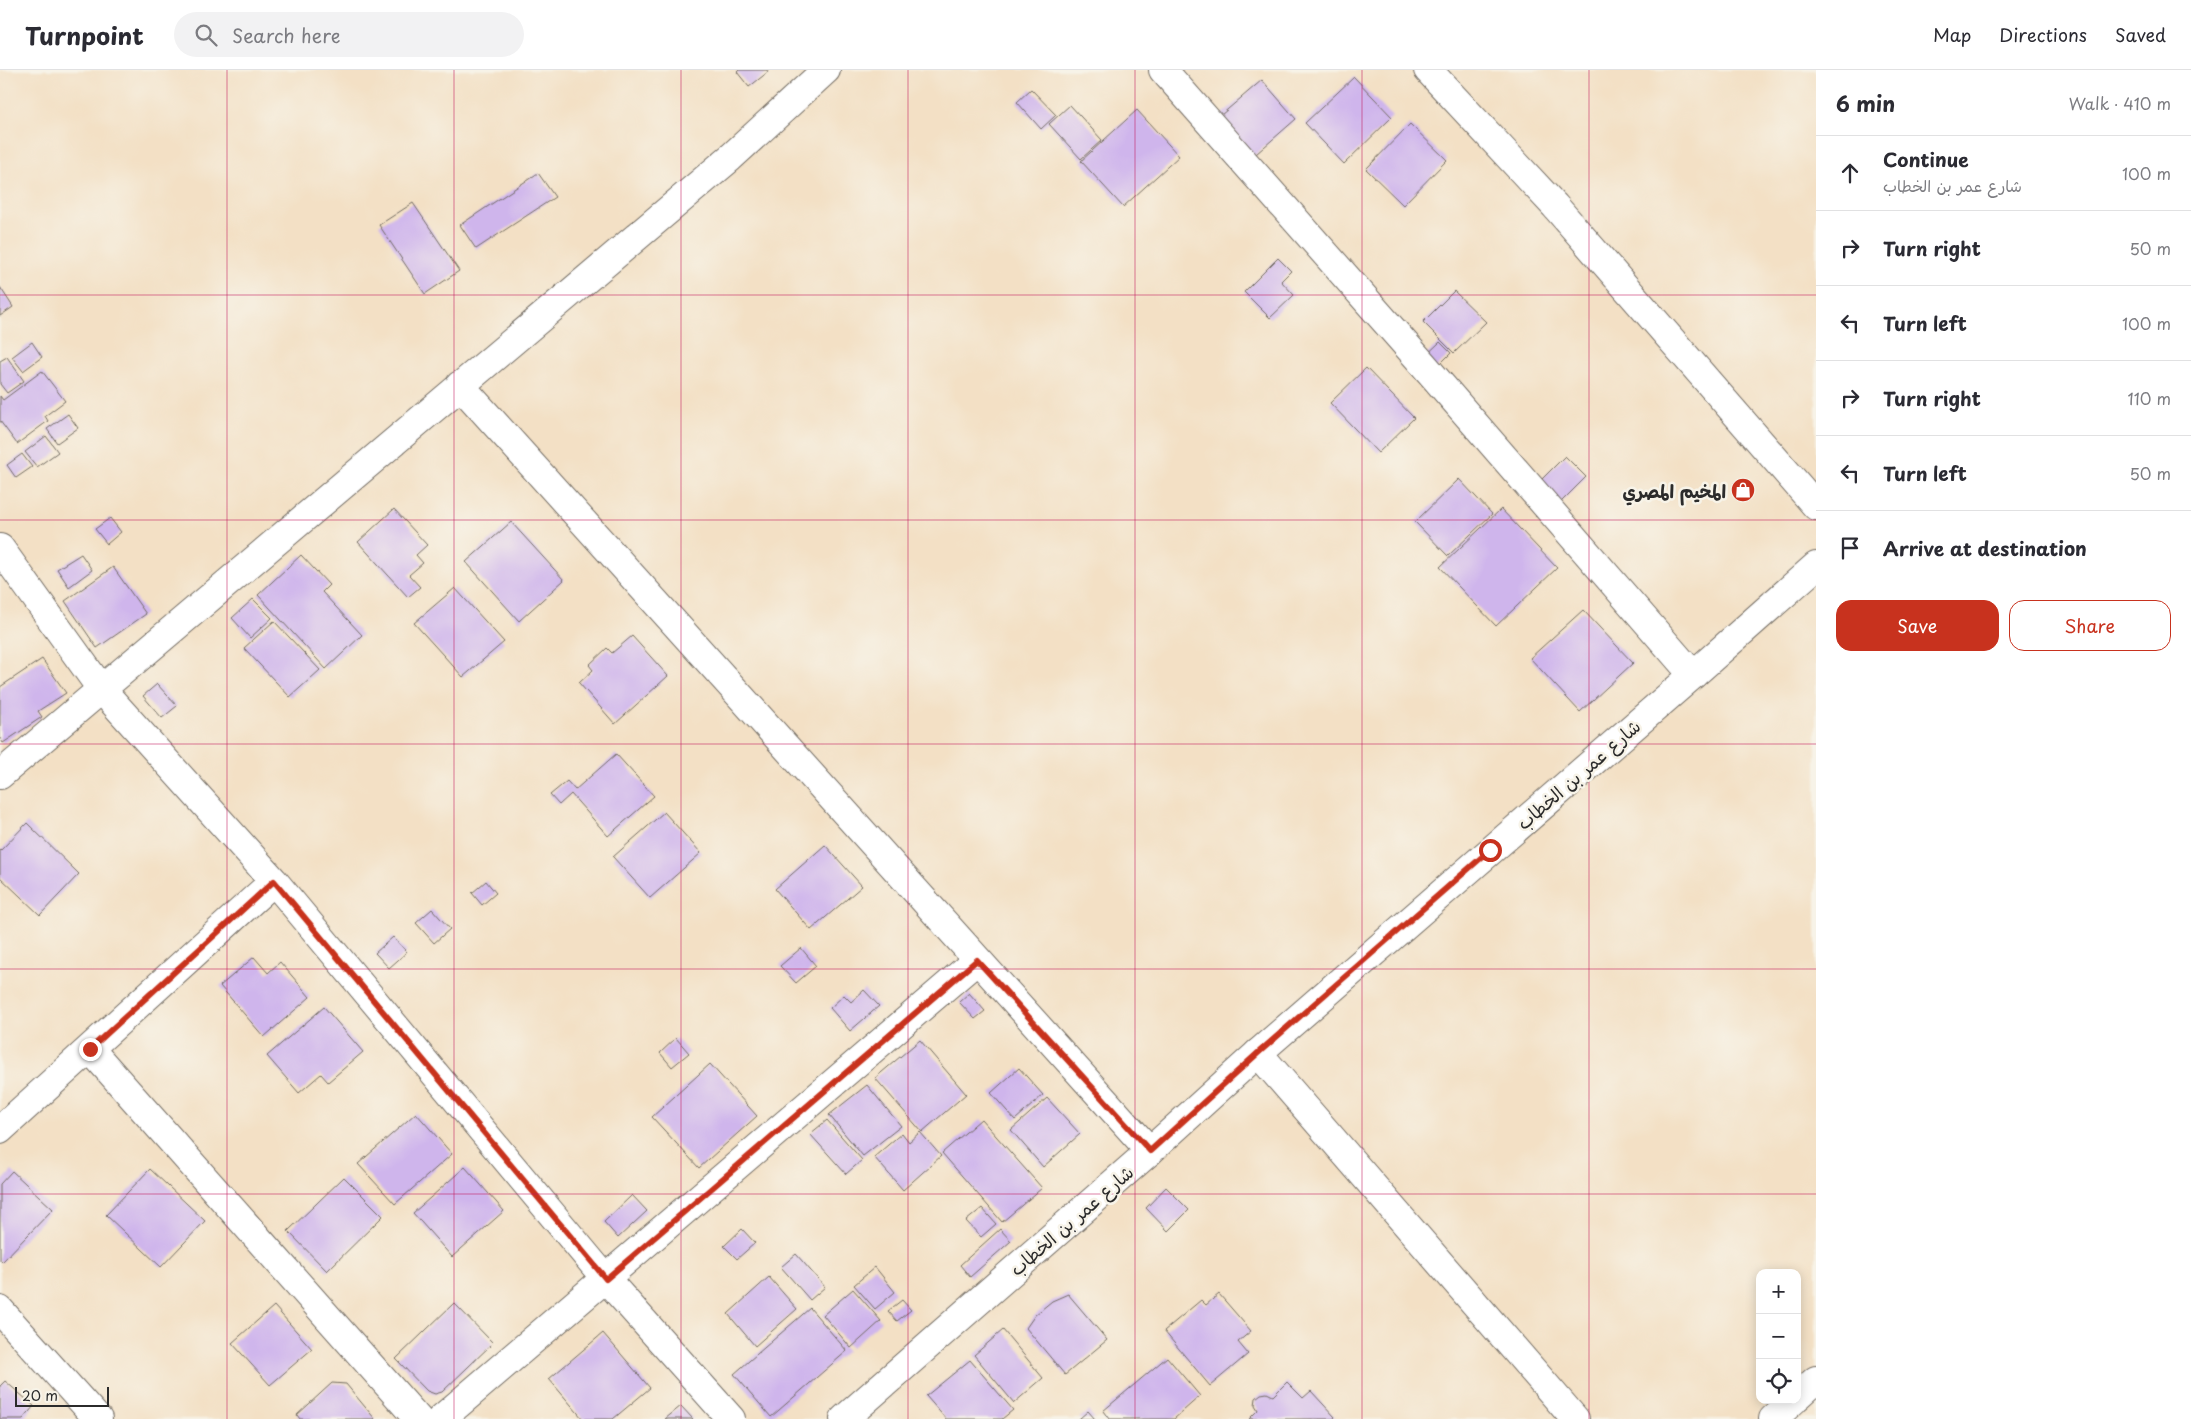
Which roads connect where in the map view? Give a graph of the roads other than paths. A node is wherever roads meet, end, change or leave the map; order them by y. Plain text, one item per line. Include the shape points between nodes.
1 (826, 70) edge
2 (1163, 70) edge
3 (1428, 70) edge
4 (460, 385) junction
5 (1816, 506) edge
6 (0, 548) edge
7 (1816, 566) edge
8 (1693, 675) junction
9 (102, 690) junction
10 (0, 776) edge
11 (274, 881) junction
12 (977, 960) junction
13 (90, 1049) junction
14 (1258, 1053) junction
15 (0, 1130) edge
16 (1150, 1151) junction
17 (606, 1279) junction
18 (0, 1310) edge
19 (1816, 1380) edge
20 (1801, 1393) edge
21 (1790, 1404) edge
22 (847, 1418) edge
23 (98, 1419) edge
24 (418, 1419) edge
25 (441, 1419) edge
26 (731, 1419) edge
27 (1575, 1419) edge
28 (1773, 1419) edge

1 - 4 street via 730,158
2 - 8 street
3 - 5 street via 1555,206
4 - 9 street
4 - 12 street
6 - 9 street
7 - 8 street, شارع عمر بن الخطاب
8 - 14 street, شارع عمر بن الخطاب
9 - 10 street
9 - 11 street
11 - 13 street
11 - 17 street
12 - 16 street
12 - 17 street
13 - 15 street
13 - 24 street
14 - 16 street, شارع عمر بن الخطاب
14 - 27 street
16 - 22 street, شارع عمر بن الخطاب
17 - 25 street
17 - 26 street
18 - 23 street
19 - 20 street
21 - 28 street

